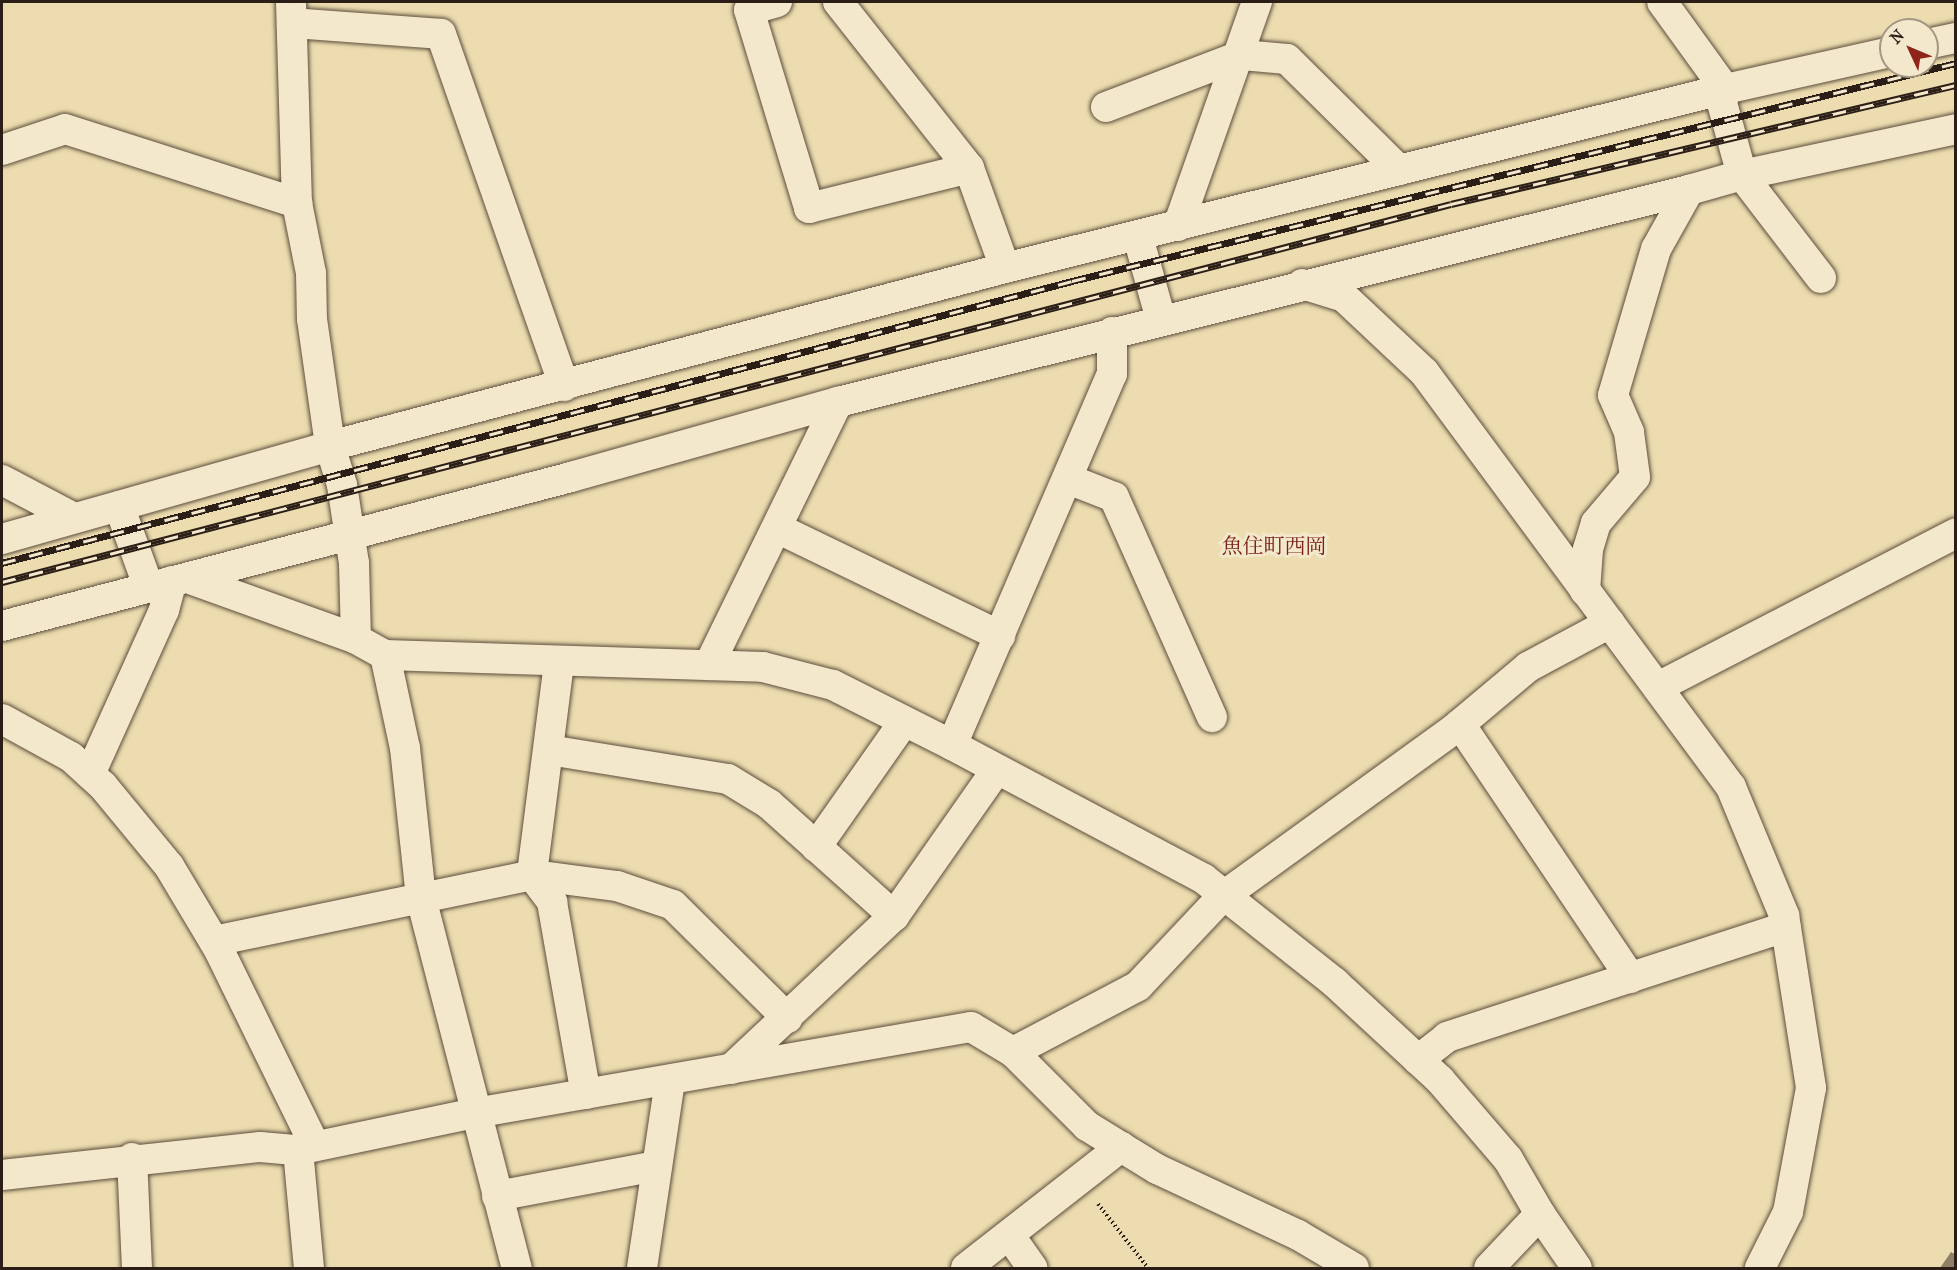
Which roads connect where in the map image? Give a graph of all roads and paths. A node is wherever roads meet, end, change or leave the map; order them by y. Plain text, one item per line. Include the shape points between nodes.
1 (777, 2) edge
2 (838, 2) edge
3 (1257, 2) edge
4 (1662, 2) edge
5 (292, 12) edge
6 (1956, 38) edge
7 (1939, 42) edge
8 (1879, 55) edge
9 (1242, 56) junction
10 (1725, 89) junction
11 (1106, 106) dead end
12 (1956, 129) edge
13 (2, 150) edge
14 (969, 168) junction
15 (1399, 170) junction
16 (1742, 175) junction
17 (1689, 190) junction
18 (297, 203) junction
19 (1178, 226) junction
20 (1138, 237) junction
21 (1005, 268) junction
22 (1821, 279) dead end
23 (1302, 284) junction
24 (1161, 320) junction
25 (1112, 332) junction
26 (564, 386) junction
27 (838, 402) junction
28 (330, 446) junction
29 (1068, 479) junction
30 (2, 480) edge
31 (119, 506) junction
32 (74, 518) junction
33 (777, 528) junction
34 (1956, 533) edge
35 (350, 536) junction
36 (2, 539) edge
37 (169, 582) junction
38 (1585, 591) junction
39 (1610, 623) junction
40 (2, 626) edge
41 (1000, 636) junction
42 (356, 639) junction
43 (385, 655) junction
44 (559, 663) junction
45 (709, 665) junction
46 (1658, 687) junction
47 (1212, 717) dead end
48 (2, 719) edge
49 (903, 723) junction
50 (1460, 724) junction
51 (952, 745) junction
52 (549, 750) junction
53 (995, 772) junction
54 (90, 774) junction
55 (816, 847) junction
56 (532, 875) junction
57 (1222, 897) junction
58 (421, 898) junction
59 (894, 916) junction
60 (1786, 927) junction
61 (214, 941) junction
62 (1631, 978) junction
63 (787, 1018) junction
64 (1013, 1052) junction
65 (1418, 1060) junction
66 (731, 1069) junction
67 (670, 1080) junction
68 (586, 1094) junction
69 (475, 1113) junction
70 (1121, 1147) junction
71 (307, 1148) junction
72 (132, 1158) junction
73 (656, 1166) junction
74 (2, 1175) edge
75 (1081, 1182) junction
76 (497, 1196) junction
77 (1540, 1214) junction
78 (1010, 1236) junction
79 (137, 1269) edge
80 (309, 1269) edge
81 (517, 1269) edge
82 (642, 1269) edge
83 (966, 1269) edge
84 (1032, 1269) edge
85 (1148, 1269) edge
86 (1354, 1269) edge
87 (1489, 1269) edge
88 (1577, 1269) edge
89 (1760, 1269) edge

1 - 14 street via 749,10 809,208
2 - 14 street
3 - 9 street
4 - 10 street
5 - 18 street
5 - 26 street via 441,33
6 - 7 street
8 - 10 street
9 - 11 street
9 - 15 street via 1287,59
9 - 19 street
10 - 15 street
10 - 16 street via 1722,103
12 - 16 street
13 - 18 street via 65,129
14 - 21 street
15 - 19 street
16 - 17 street
16 - 22 street
17 - 23 street
17 - 38 street via 1656,249 1613,395 1629,432 1635,477 1596,523 1588,549
18 - 28 street via 311,273 312,319
19 - 20 street
20 - 21 street
20 - 24 street
21 - 26 street
23 - 24 street
23 - 38 street via 1344,297 1424,372
24 - 25 street
25 - 27 street
25 - 29 street via 1112,374
26 - 28 street
27 - 33 street
27 - 35 street
28 - 31 street
28 - 35 street
29 - 41 street
29 - 47 street via 1114,497
30 - 32 street
31 - 32 street
31 - 37 street
32 - 36 street
33 - 41 street
33 - 45 street
34 - 46 street
35 - 37 street
35 - 42 street
37 - 40 street
37 - 42 street
37 - 54 street via 164,610
38 - 39 street
39 - 46 street
39 - 50 street via 1528,667
41 - 51 street
42 - 43 street
43 - 44 street
43 - 58 street via 405,748
44 - 45 street
44 - 52 street
45 - 49 street via 763,667 833,685
46 - 60 street via 1731,787
48 - 54 street via 71,757
49 - 51 street
49 - 55 street
50 - 57 street
50 - 62 street
51 - 53 street
52 - 55 street via 728,779 754,792
52 - 56 street
53 - 57 street via 1204,879
53 - 59 street
54 - 61 street via 169,866
55 - 59 street
56 - 58 street
56 - 63 street via 617,886 673,905
56 - 68 street via 552,902
57 - 64 street via 1138,986
57 - 65 street via 1335,983
58 - 61 street
58 - 69 street
59 - 63 street
60 - 62 street
60 - 89 street via 1811,1088 1788,1212
61 - 71 street
62 - 65 street via 1447,1037
63 - 66 street
64 - 66 street via 971,1027
64 - 70 street via 1087,1126
65 - 77 street via 1508,1159
66 - 67 street
67 - 68 street
67 - 73 street
68 - 69 street
69 - 71 street
69 - 76 street
70 - 75 street
70 - 86 street via 1157,1169 1298,1235
71 - 72 street via 260,1147
71 - 80 street
72 - 74 street
72 - 79 street
73 - 76 street
73 - 82 street
75 - 78 street
75 - 85 path
76 - 81 street
77 - 87 street
77 - 88 street
78 - 83 street
78 - 84 street

